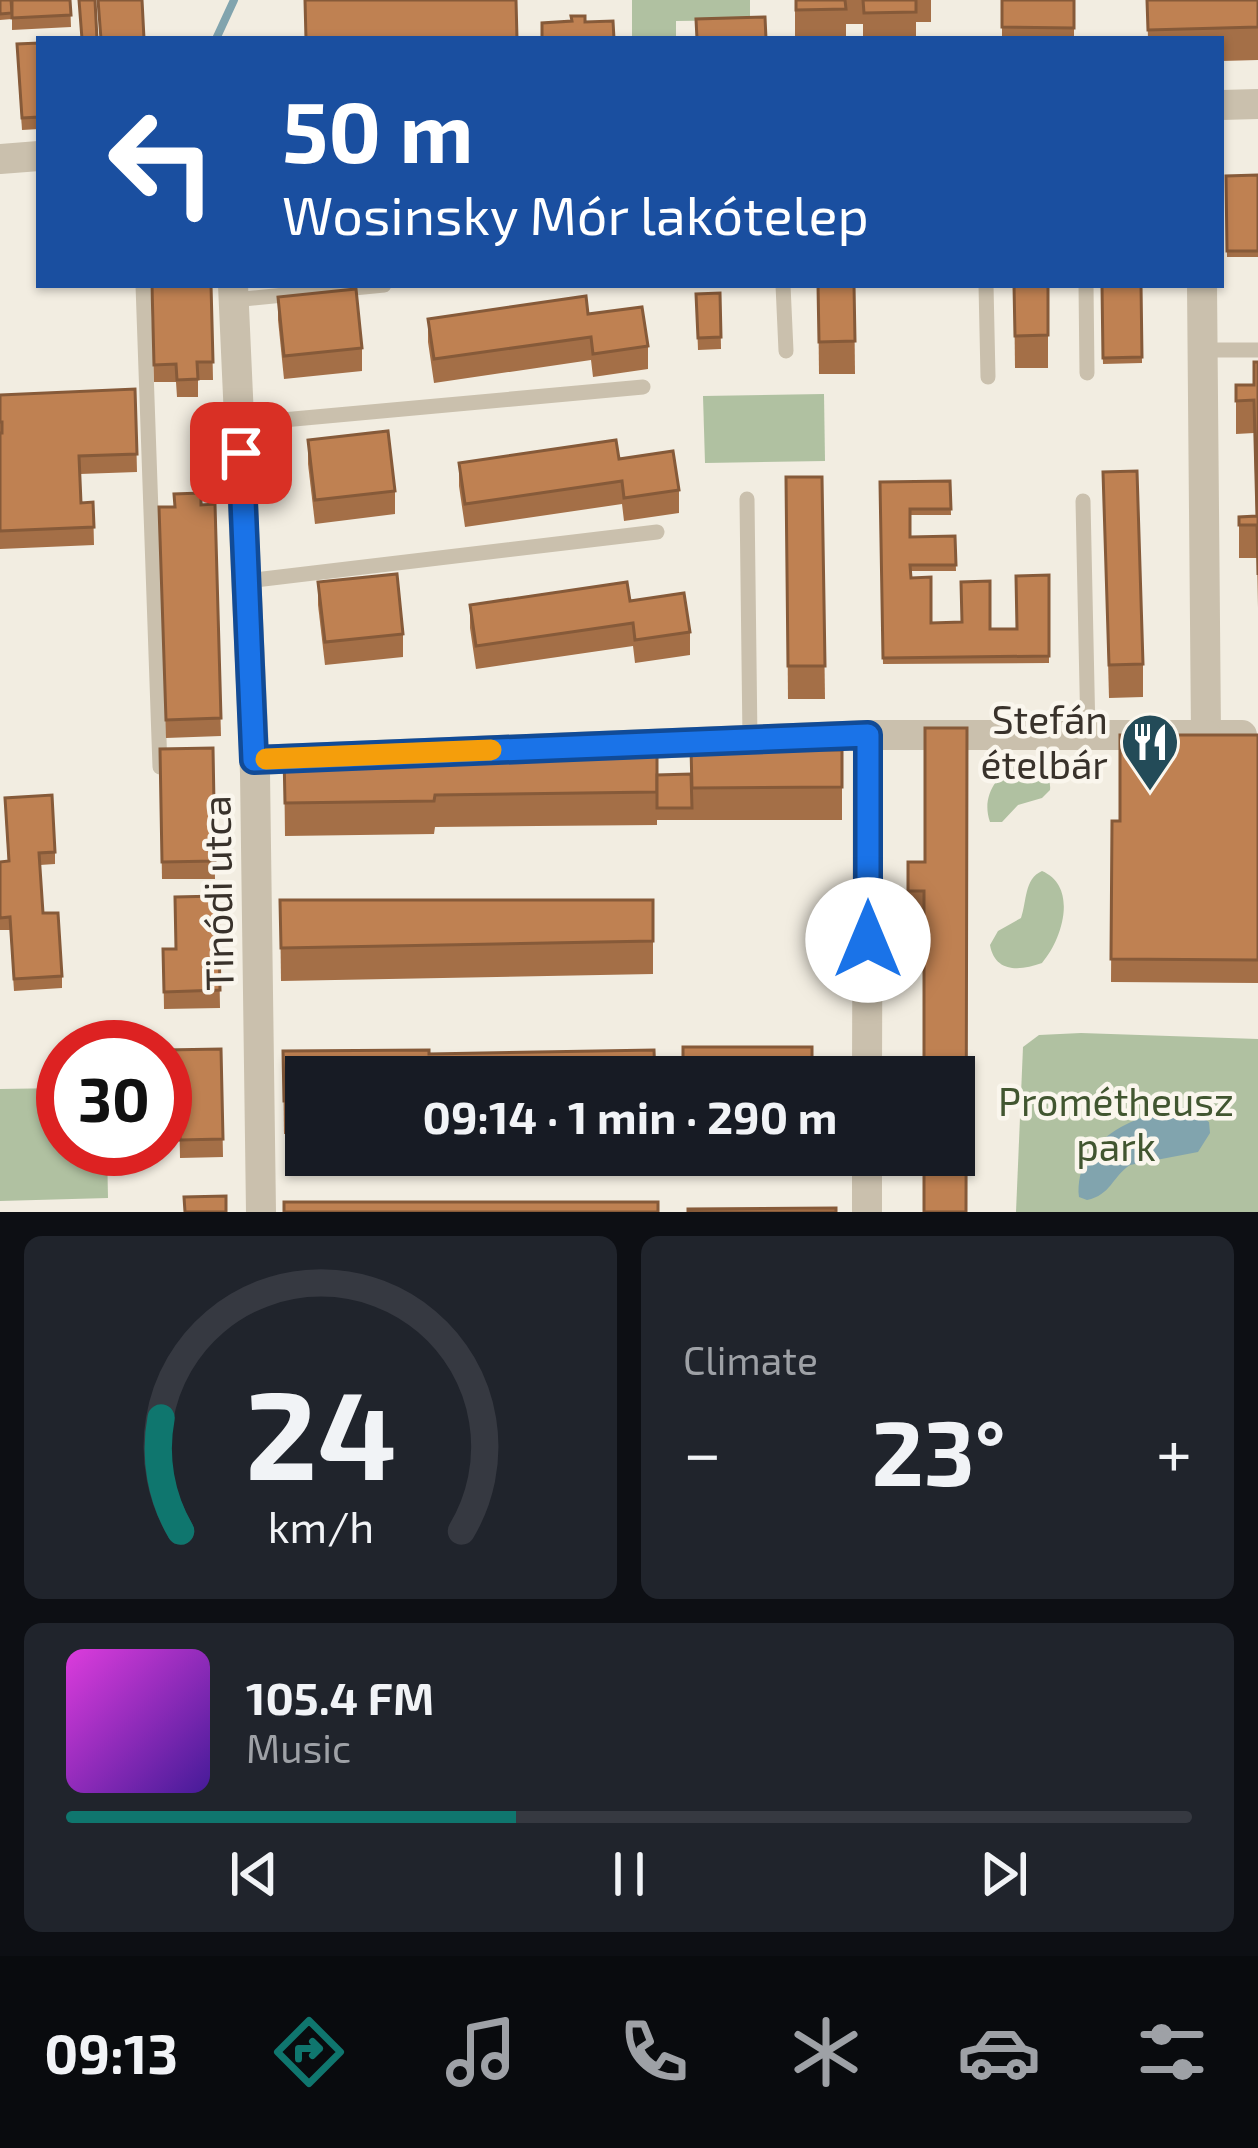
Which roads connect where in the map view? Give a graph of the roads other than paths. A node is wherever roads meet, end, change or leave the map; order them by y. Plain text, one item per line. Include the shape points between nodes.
1 (1258, 104) edge
2 (1224, 105) edge
3 (36, 156) edge
4 (0, 158) edge
5 (143, 288) edge
6 (327, 288) edge
7 (783, 288) edge
8 (986, 288) edge
9 (1086, 288) edge
10 (1202, 288) edge
11 (233, 293) edge
12 (1203, 350) junction
13 (1258, 350) edge
14 (786, 351) dead end
15 (1087, 373) dead end
16 (988, 377) dead end
17 (644, 387) dead end
18 (239, 424) junction
19 (747, 499) dead end
20 (1083, 501) dead end
21 (657, 532) dead end
22 (247, 581) junction
23 (1088, 734) junction
24 (868, 735) junction
25 (1206, 735) junction
26 (1242, 735) edge
27 (750, 740) junction
28 (254, 760) junction
29 (160, 767) edge
30 (867, 1056) edge
31 (867, 1176) edge
32 (261, 1212) edge
33 (866, 1212) edge

1 - 2 street
3 - 4 street
5 - 29 lane
6 - 11 lane
7 - 14 lane
8 - 16 lane
9 - 15 lane
10 - 12 street
11 - 18 street, Tinódi utca
12 - 13 lane
12 - 25 street
17 - 18 lane
18 - 22 street, Tinódi utca
19 - 27 lane
20 - 23 lane
21 - 22 lane
22 - 28 street, Tinódi utca
23 - 24 street
23 - 25 street
24 - 27 street
24 - 30 street
25 - 26 street
27 - 28 street
28 - 32 street, Tinódi utca
31 - 33 street

